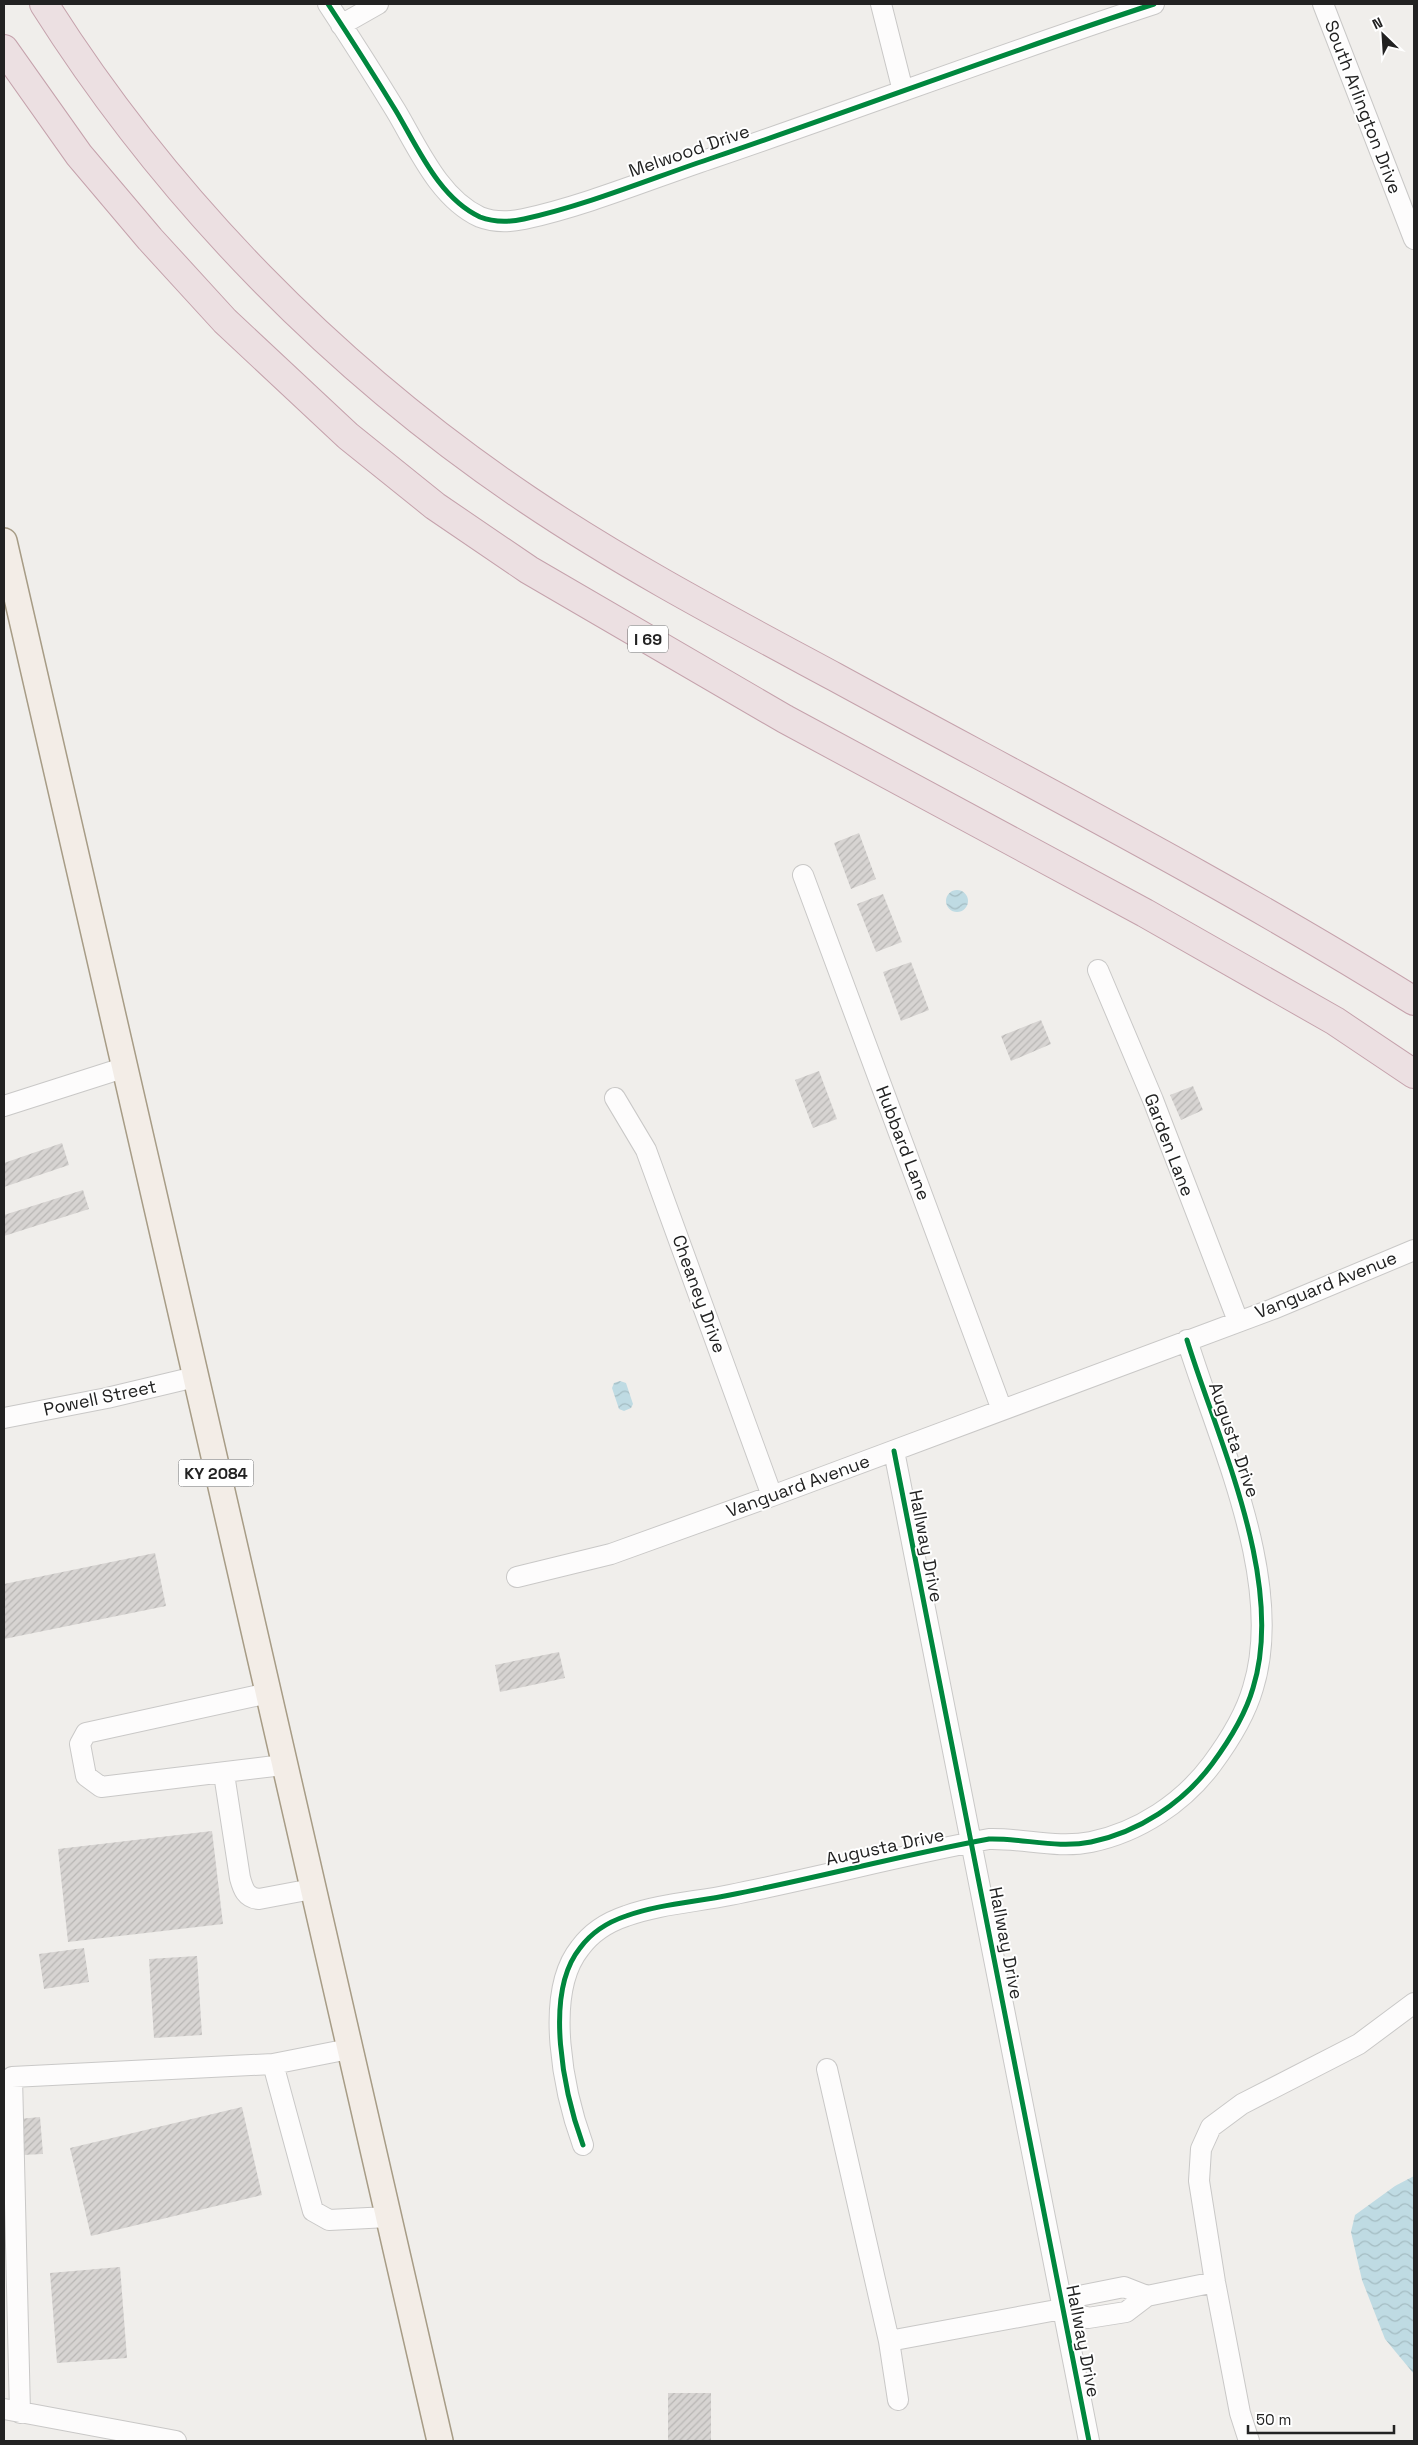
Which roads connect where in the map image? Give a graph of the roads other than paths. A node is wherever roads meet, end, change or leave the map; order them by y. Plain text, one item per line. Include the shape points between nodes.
1 (44, 4) edge
2 (328, 4) edge
3 (378, 4) edge
4 (881, 4) edge
5 (1154, 4) edge
6 (1323, 4) edge
7 (341, 25) junction
8 (5, 51) edge
9 (903, 90) junction
10 (1414, 238) edge
11 (4, 540) edge
12 (802, 876) dead end
13 (1098, 970) dead end
14 (1414, 1001) edge
15 (124, 1068) junction
16 (1414, 1074) edge
17 (615, 1098) dead end
18 (4, 1106) edge
19 (1414, 1250) edge
20 (1238, 1321) junction
21 (1187, 1340) junction
22 (195, 1377) junction
23 (1002, 1410) junction
24 (4, 1418) edge
25 (894, 1451) junction
26 (772, 1496) junction
27 (517, 1577) dead end
28 (269, 1693) junction
29 (283, 1765) junction
30 (224, 1774) junction
31 (972, 1842) junction
32 (312, 1889) junction
33 (1414, 2003) edge
34 (349, 2049) junction
35 (273, 2064) junction
36 (827, 2069) dead end
37 (583, 2145) dead end
38 (388, 2217) junction
39 (1215, 2282) junction
40 (1062, 2309) junction
41 (889, 2340) junction
42 (898, 2400) dead end
43 (12, 2411) edge
44 (176, 2441) edge
45 (440, 2441) edge
46 (1089, 2441) edge
47 (1249, 2441) edge

1 - 14 highway via 138,138 214,228 281,298 351,363 476,463 602,547 1223,888
2 - 7 street, Melwood Drive
3 - 7 street
4 - 9 street
5 - 9 street, Melwood Drive
6 - 10 street, South Arlington Drive
7 - 9 street, Melwood Drive via 451,196 483,218 501,221 541,215
8 - 16 highway, I 69 via 79,155 225,321 348,436 435,506 529,570 768,710 1154,917 1335,1022
11 - 15 main road, KY 2084
12 - 23 street, Hubbard Lane
13 - 20 street, Garden Lane via 1153,1100
15 - 18 street
15 - 22 main road, KY 2084
17 - 26 street, Cheaney Drive via 646,1150
19 - 20 street, Vanguard Avenue
20 - 21 street, Vanguard Avenue
21 - 23 street, Vanguard Avenue
21 - 31 street, Augusta Drive via 1238,1490 1256,1568 1261,1648 1247,1706 1228,1742 1204,1775 1174,1803 1142,1824 1088,1843 1054,1844 1006,1838
22 - 24 street, Powell Street
22 - 28 main road, KY 2084
23 - 25 street, Vanguard Avenue
25 - 26 street, Vanguard Avenue
25 - 31 street, Hallway Drive
26 - 27 street, Vanguard Avenue via 611,1554
28 - 29 main road, KY 2084
28 - 30 street via 86,1732 80,1744 86,1776 102,1787
29 - 30 street
29 - 32 main road, KY 2084
30 - 32 street via 240,1878 247,1894 259,1899
31 - 37 street, Augusta Drive via 642,1911 608,1923 570,1962 560,1998 560,2037 566,2076 575,2123
31 - 40 street, Hallway Drive
32 - 34 main road, KY 2084
33 - 39 street via 1359,2044 1270,2088 1211,2127 1201,2149 1199,2181
34 - 35 street
34 - 38 main road, KY 2084
35 - 38 street via 313,2211 329,2220
35 - 43 street via 12,2077
36 - 41 street
38 - 45 main road, KY 2084
39 - 40 street via 1147,2296 1124,2287 1079,2296
39 - 47 street via 1240,2413
40 - 41 street
40 - 46 street, Hallway Drive
41 - 42 street
43 - 44 street

